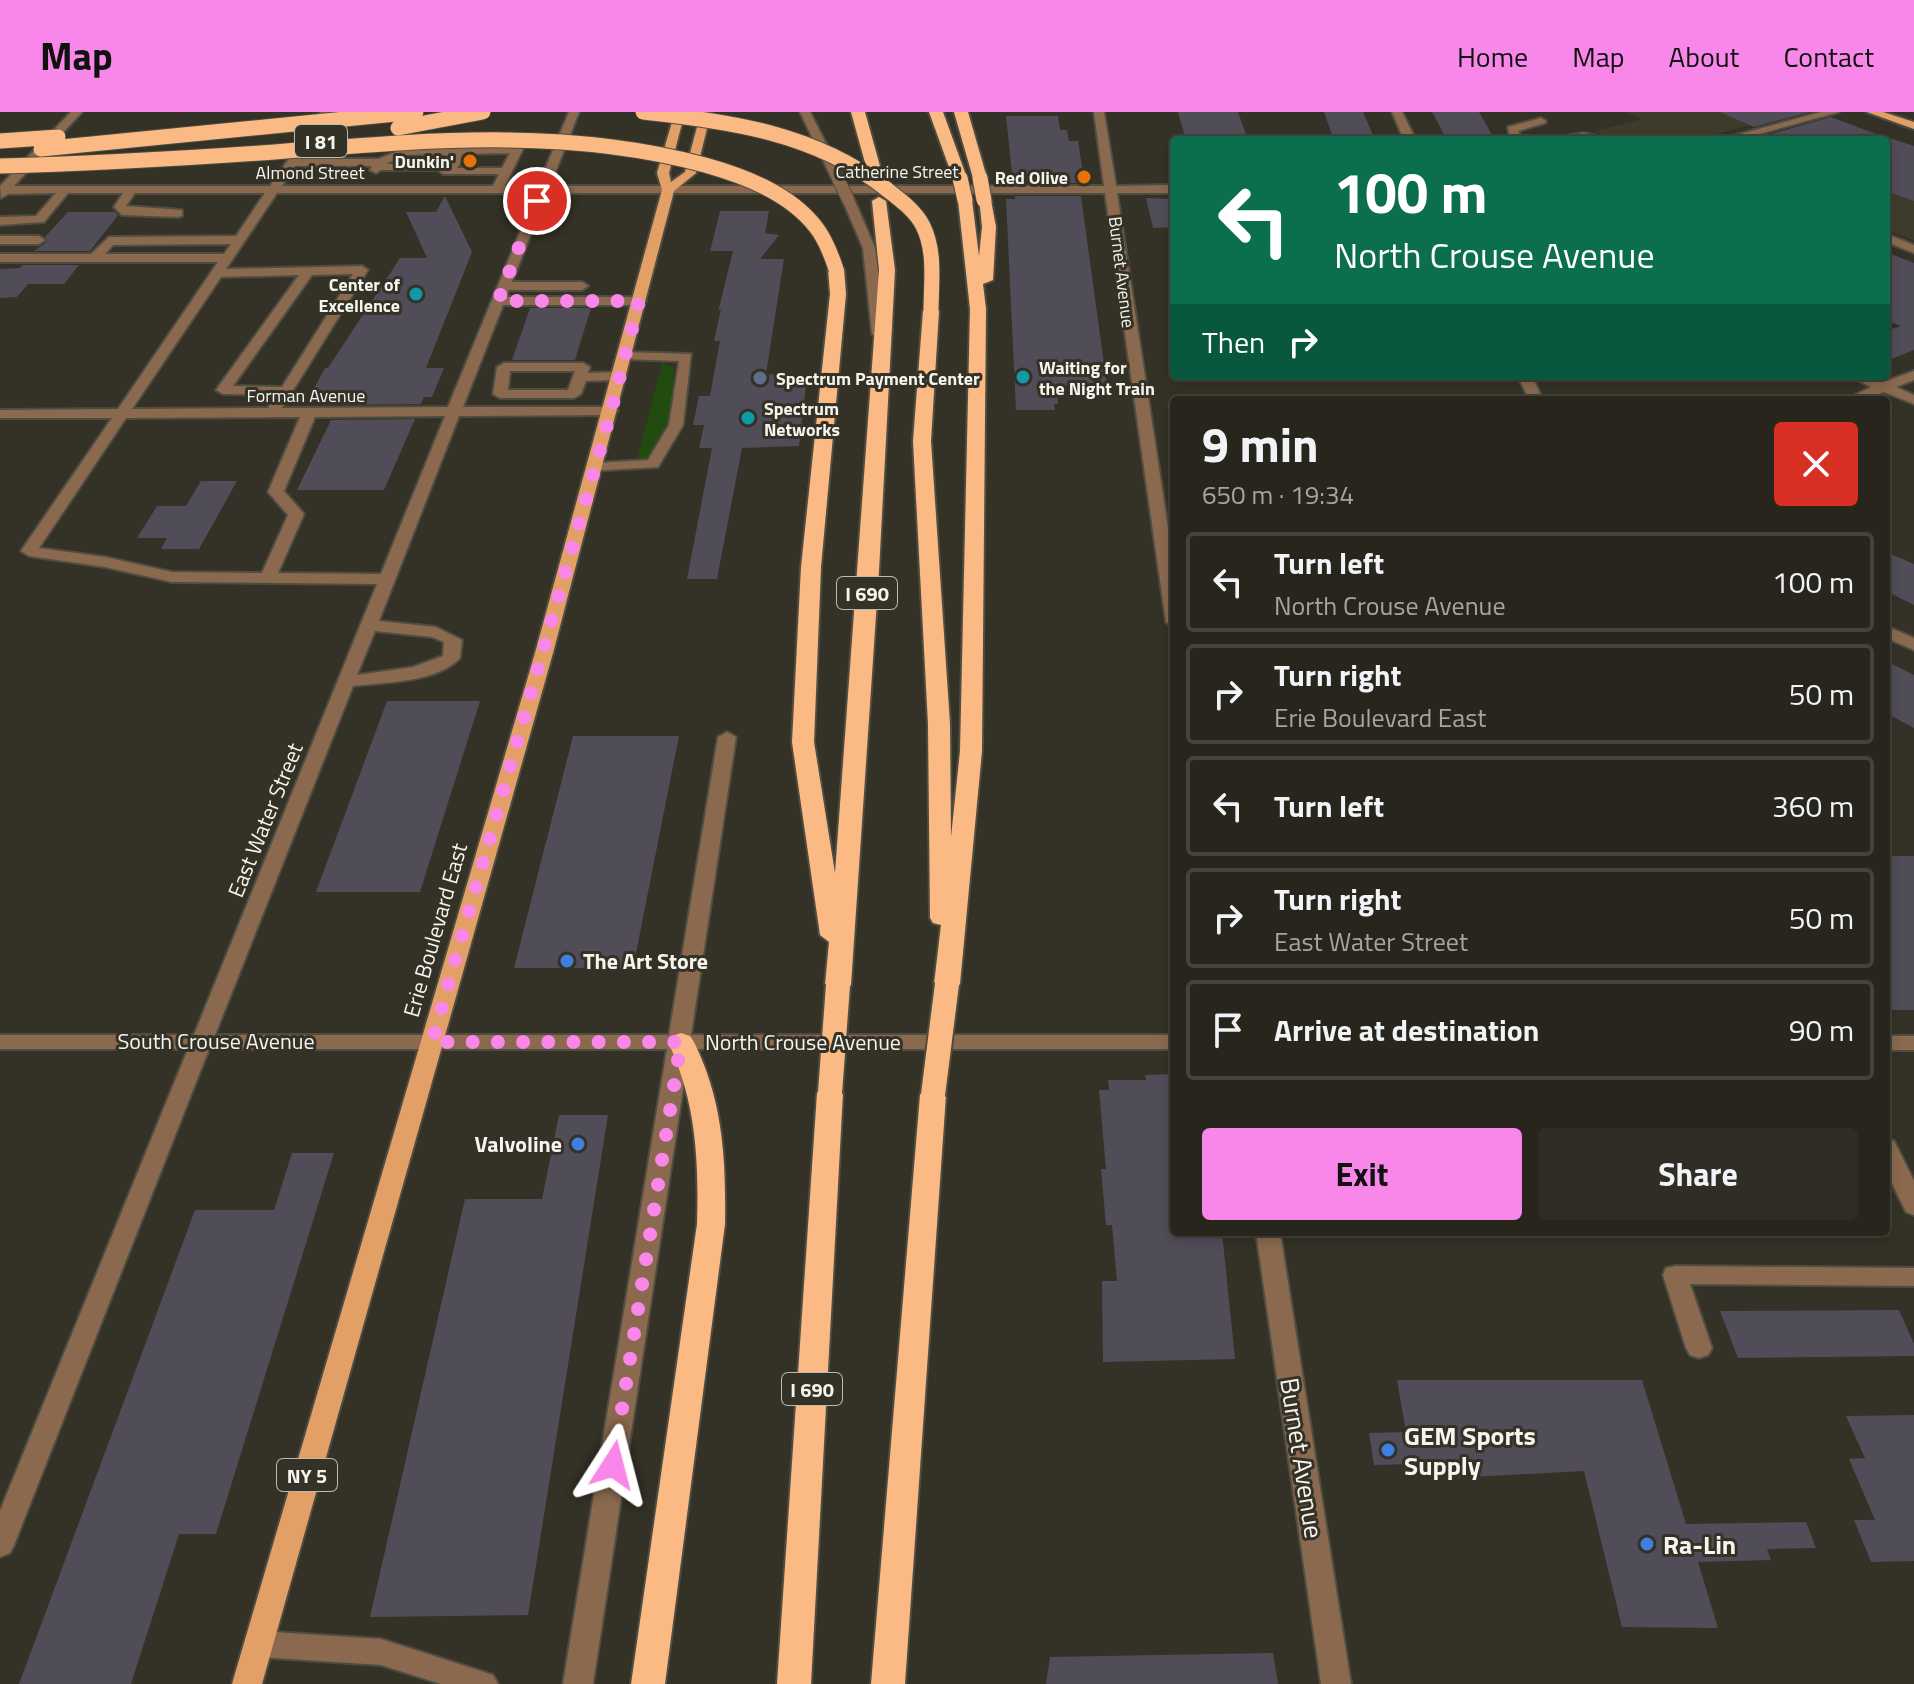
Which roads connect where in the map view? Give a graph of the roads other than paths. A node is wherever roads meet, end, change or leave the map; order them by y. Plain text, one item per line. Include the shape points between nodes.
1 (77, 112) edge
2 (271, 112) edge
3 (326, 112) edge
4 (416, 112) edge
5 (483, 112) edge
6 (574, 112) edge
7 (643, 112) edge
8 (680, 112) edge
9 (706, 112) edge
10 (805, 112) edge
11 (858, 112) edge
12 (936, 112) edge
13 (961, 112) edge
14 (1099, 112) edge
15 (1397, 112) edge
16 (1834, 112) edge
17 (1872, 112) edge
18 (1541, 121) dead end
19 (1914, 126) edge
20 (1408, 136) edge
21 (1515, 136) edge
22 (1740, 136) edge
23 (0, 141) edge
24 (481, 148) junction
25 (0, 152) edge
26 (403, 152) junction
27 (157, 158) junction
28 (292, 163) junction
29 (0, 166) edge
30 (377, 167) junction
31 (474, 171) junction
32 (506, 171) junction
33 (1111, 189) junction
34 (1170, 189) edge
35 (65, 190) junction
36 (131, 190) junction
37 (274, 190) junction
38 (364, 190) junction
39 (497, 190) junction
40 (542, 190) junction
41 (668, 190) junction
42 (1, 192) edge
43 (123, 202) junction
44 (54, 203) junction
45 (178, 213) dead end
46 (0, 221) edge
47 (0, 240) edge
48 (39, 240) dead end
49 (240, 240) junction
50 (1890, 240) edge
51 (1914, 249) edge
52 (0, 258) edge
53 (95, 258) junction
54 (227, 258) junction
55 (309, 270) junction
56 (218, 273) junction
57 (582, 286) dead end
58 (501, 294) junction
59 (639, 301) junction
60 (978, 309) junction
61 (880, 344) junction
62 (625, 356) junction
63 (470, 374) junction
64 (501, 374) junction
65 (1914, 375) edge
66 (619, 376) junction
67 (580, 377) junction
68 (1867, 380) edge
69 (1884, 387) junction
70 (285, 391) junction
71 (1862, 396) edge
72 (1914, 400) edge
73 (611, 411) junction
74 (455, 412) junction
75 (272, 413) junction
76 (309, 413) junction
77 (0, 414) edge
78 (122, 414) junction
79 (595, 468) junction
80 (1156, 506) junction
81 (1170, 506) edge
82 (268, 578) junction
83 (389, 579) junction
84 (1170, 596) edge
85 (370, 625) junction
86 (1890, 633) edge
87 (1914, 645) edge
88 (348, 681) junction
89 (727, 737) dead end
90 (947, 984) junction
91 (838, 985) junction
92 (202, 1041) junction
93 (0, 1042) edge
94 (432, 1042) junction
95 (681, 1042) junction
96 (1170, 1042) edge
97 (1890, 1043) edge
98 (1914, 1043) edge
99 (1890, 1155) edge
100 (1914, 1206) edge
101 (1269, 1236) edge
102 (1914, 1277) edge
103 (1699, 1348) dead end
104 (0, 1545) edge
105 (258, 1644) junction
106 (247, 1684) edge
107 (483, 1684) edge
108 (578, 1684) edge
109 (648, 1684) edge
110 (794, 1684) edge
111 (888, 1684) edge
112 (1336, 1684) edge

1 - 42 street
2 - 23 highway, I 81, bridge
3 - 28 street
4 - 25 highway, bridge
5 - 27 highway, I 81, bridge via 321,141
6 - 40 street, East Water Street
7 - 90 highway, bridge via 777,135 852,163 872,175 924,228 931,254 931,311 922,441
8 - 41 main road, Erie Boulevard East / NY 5 via 663,173
9 - 41 main road, Erie Boulevard East / NY 5 via 690,173
10 - 61 street, bridge via 869,248
11 - 61 highway, I 690, bridge via 876,177 887,270
12 - 60 highway, bridge via 965,200
13 - 60 highway, bridge via 989,227
14 - 33 street, Burnet Avenue
15 - 20 street
16 - 22 street
17 - 19 main road
18 - 21 street via 1512,129
24 - 26 street
24 - 31 street
24 - 32 street via 517,149
26 - 30 street
26 - 30 street via 461,155 447,167
27 - 29 highway, I 81, bridge
27 - 91 highway, bridge via 413,140 570,140 725,172 775,194 813,222 836,269 838,294 811,567 803,742
28 - 30 street
28 - 37 street
30 - 31 street
30 - 38 street
31 - 32 street
32 - 39 street
33 - 34 street, Catherine Street
33 - 41 street, Catherine Street
33 - 80 street, Burnet Avenue
35 - 36 street, Almond Street
35 - 42 street, Almond Street
35 - 44 street
36 - 37 street, Almond Street
36 - 43 street
37 - 38 street, Almond Street
37 - 49 street
38 - 39 street, Almond Street
39 - 40 street, Almond Street
40 - 41 street, Almond Street
40 - 58 street, East Water Street
41 - 59 main road, Erie Boulevard East / NY 5
43 - 44 street
43 - 45 street via 120,207 126,212
44 - 46 street via 40,219
47 - 48 street
49 - 53 street via 109,241
49 - 54 street
50 - 51 street
52 - 53 street
53 - 54 street
54 - 56 street
55 - 56 street
55 - 70 street via 362,270
55 - 70 street via 223,390
56 - 78 street
57 - 58 street
58 - 59 street
58 - 63 street, East Water Street
59 - 62 main road, Erie Boulevard East / NY 5
60 - 90 highway via 971,751
61 - 91 highway, I 690
62 - 66 main road, Erie Boulevard East / NY 5
62 - 79 street via 686,357 676,425 653,464
63 - 64 street
63 - 74 street, East Water Street
64 - 67 street via 504,367 583,367
64 - 67 street via 500,394 574,394
65 - 69 street
66 - 67 street
66 - 73 main road, Erie Boulevard East / NY 5
68 - 69 street
69 - 71 street
69 - 72 street
70 - 75 street
73 - 74 street, Forman Avenue
73 - 79 main road, Erie Boulevard East / NY 5
74 - 76 street, Forman Avenue
74 - 83 street, East Water Street
75 - 76 street, Forman Avenue
75 - 78 street, Forman Avenue
76 - 82 street via 276,492 296,514
77 - 78 street, Forman Avenue
78 - 82 street via 29,551 172,577
79 - 94 main road, Erie Boulevard East / NY 5
80 - 81 street
80 - 84 street, Burnet Avenue
82 - 83 street
83 - 85 street, East Water Street
85 - 88 street, East Water Street
85 - 88 street via 436,632 455,644 451,658 419,672
86 - 87 street
88 - 92 street, East Water Street
89 - 95 street
90 - 111 highway, bridge via 933,1095
91 - 110 highway, I 690, bridge
92 - 93 street, South Crouse Avenue
92 - 94 street, South Crouse Avenue
92 - 104 street, East Water Street
94 - 95 street, North Crouse Avenue
94 - 105 main road, Erie Boulevard East / NY 5
95 - 96 street, North Crouse Avenue
95 - 108 street
95 - 109 highway via 703,1091 709,1120 711,1224
97 - 98 street
99 - 100 street
101 - 112 street, Burnet Avenue
102 - 103 street via 1675,1275
105 - 106 main road, Erie Boulevard East / NY 5
105 - 107 street via 381,1652

